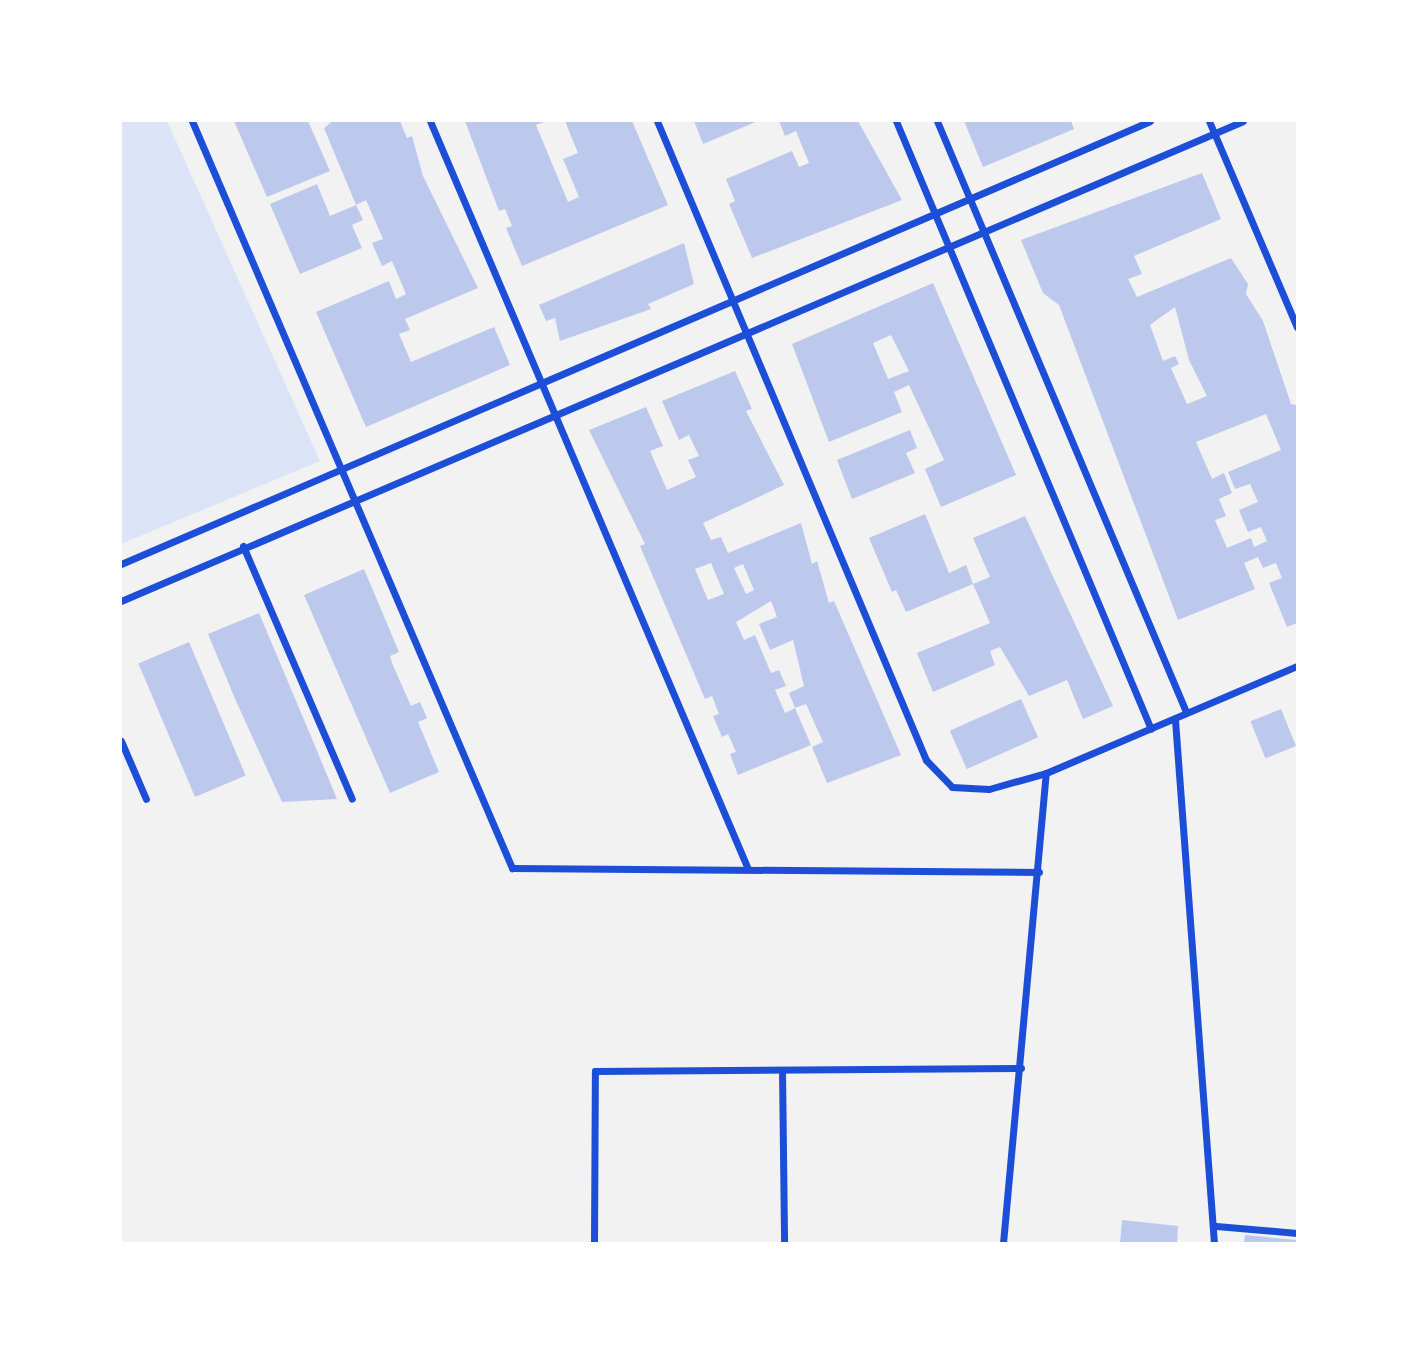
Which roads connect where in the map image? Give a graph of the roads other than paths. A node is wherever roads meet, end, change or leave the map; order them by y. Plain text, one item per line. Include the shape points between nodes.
1 (192, 121) edge
2 (430, 121) edge
3 (657, 121) edge
4 (895, 121) edge
5 (937, 121) edge
6 (1150, 121) edge
7 (1209, 121) edge
8 (1243, 121) edge
9 (1214, 134) junction
10 (969, 196) junction
11 (934, 214) junction
12 (982, 228) junction
13 (947, 246) junction
14 (730, 300) junction
15 (1297, 327) edge
16 (744, 333) junction
17 (542, 384) junction
18 (554, 414) junction
19 (344, 469) junction
20 (357, 496) junction
21 (243, 546) junction
22 (121, 564) edge
23 (121, 601) edge
24 (1297, 666) edge
25 (1186, 712) junction
26 (1175, 720) junction
27 (1152, 729) junction
28 (121, 741) edge
29 (1046, 773) junction
30 (146, 799) dead end
31 (352, 799) dead end
32 (748, 869) junction
33 (1039, 872) junction
34 (1021, 1068) junction
35 (782, 1070) junction
36 (1216, 1226) junction
37 (1297, 1233) edge
38 (594, 1243) edge
39 (784, 1243) edge
40 (1003, 1243) edge
41 (1214, 1243) edge

1 - 19 street
2 - 17 street
3 - 14 street
4 - 11 street
5 - 10 street
6 - 10 street
7 - 9 street
8 - 9 street
9 - 12 street
9 - 15 street
10 - 11 street
10 - 12 street
11 - 13 street
11 - 14 street
12 - 13 street
12 - 25 street
13 - 16 street
13 - 27 street
14 - 16 street
14 - 17 street
16 - 18 street
16 - 29 street via 926,760 952,787 989,789
17 - 18 street
17 - 19 street
18 - 20 street
18 - 32 street
19 - 20 street
19 - 22 street
20 - 21 street
20 - 32 street via 512,868
21 - 23 street
21 - 31 street
24 - 25 street
25 - 26 street
26 - 27 street
26 - 36 street
27 - 29 street
28 - 30 street
29 - 33 street
32 - 33 street
33 - 34 street
34 - 35 street
34 - 40 street
35 - 38 street via 595,1071
35 - 39 street
36 - 37 street
36 - 41 street

